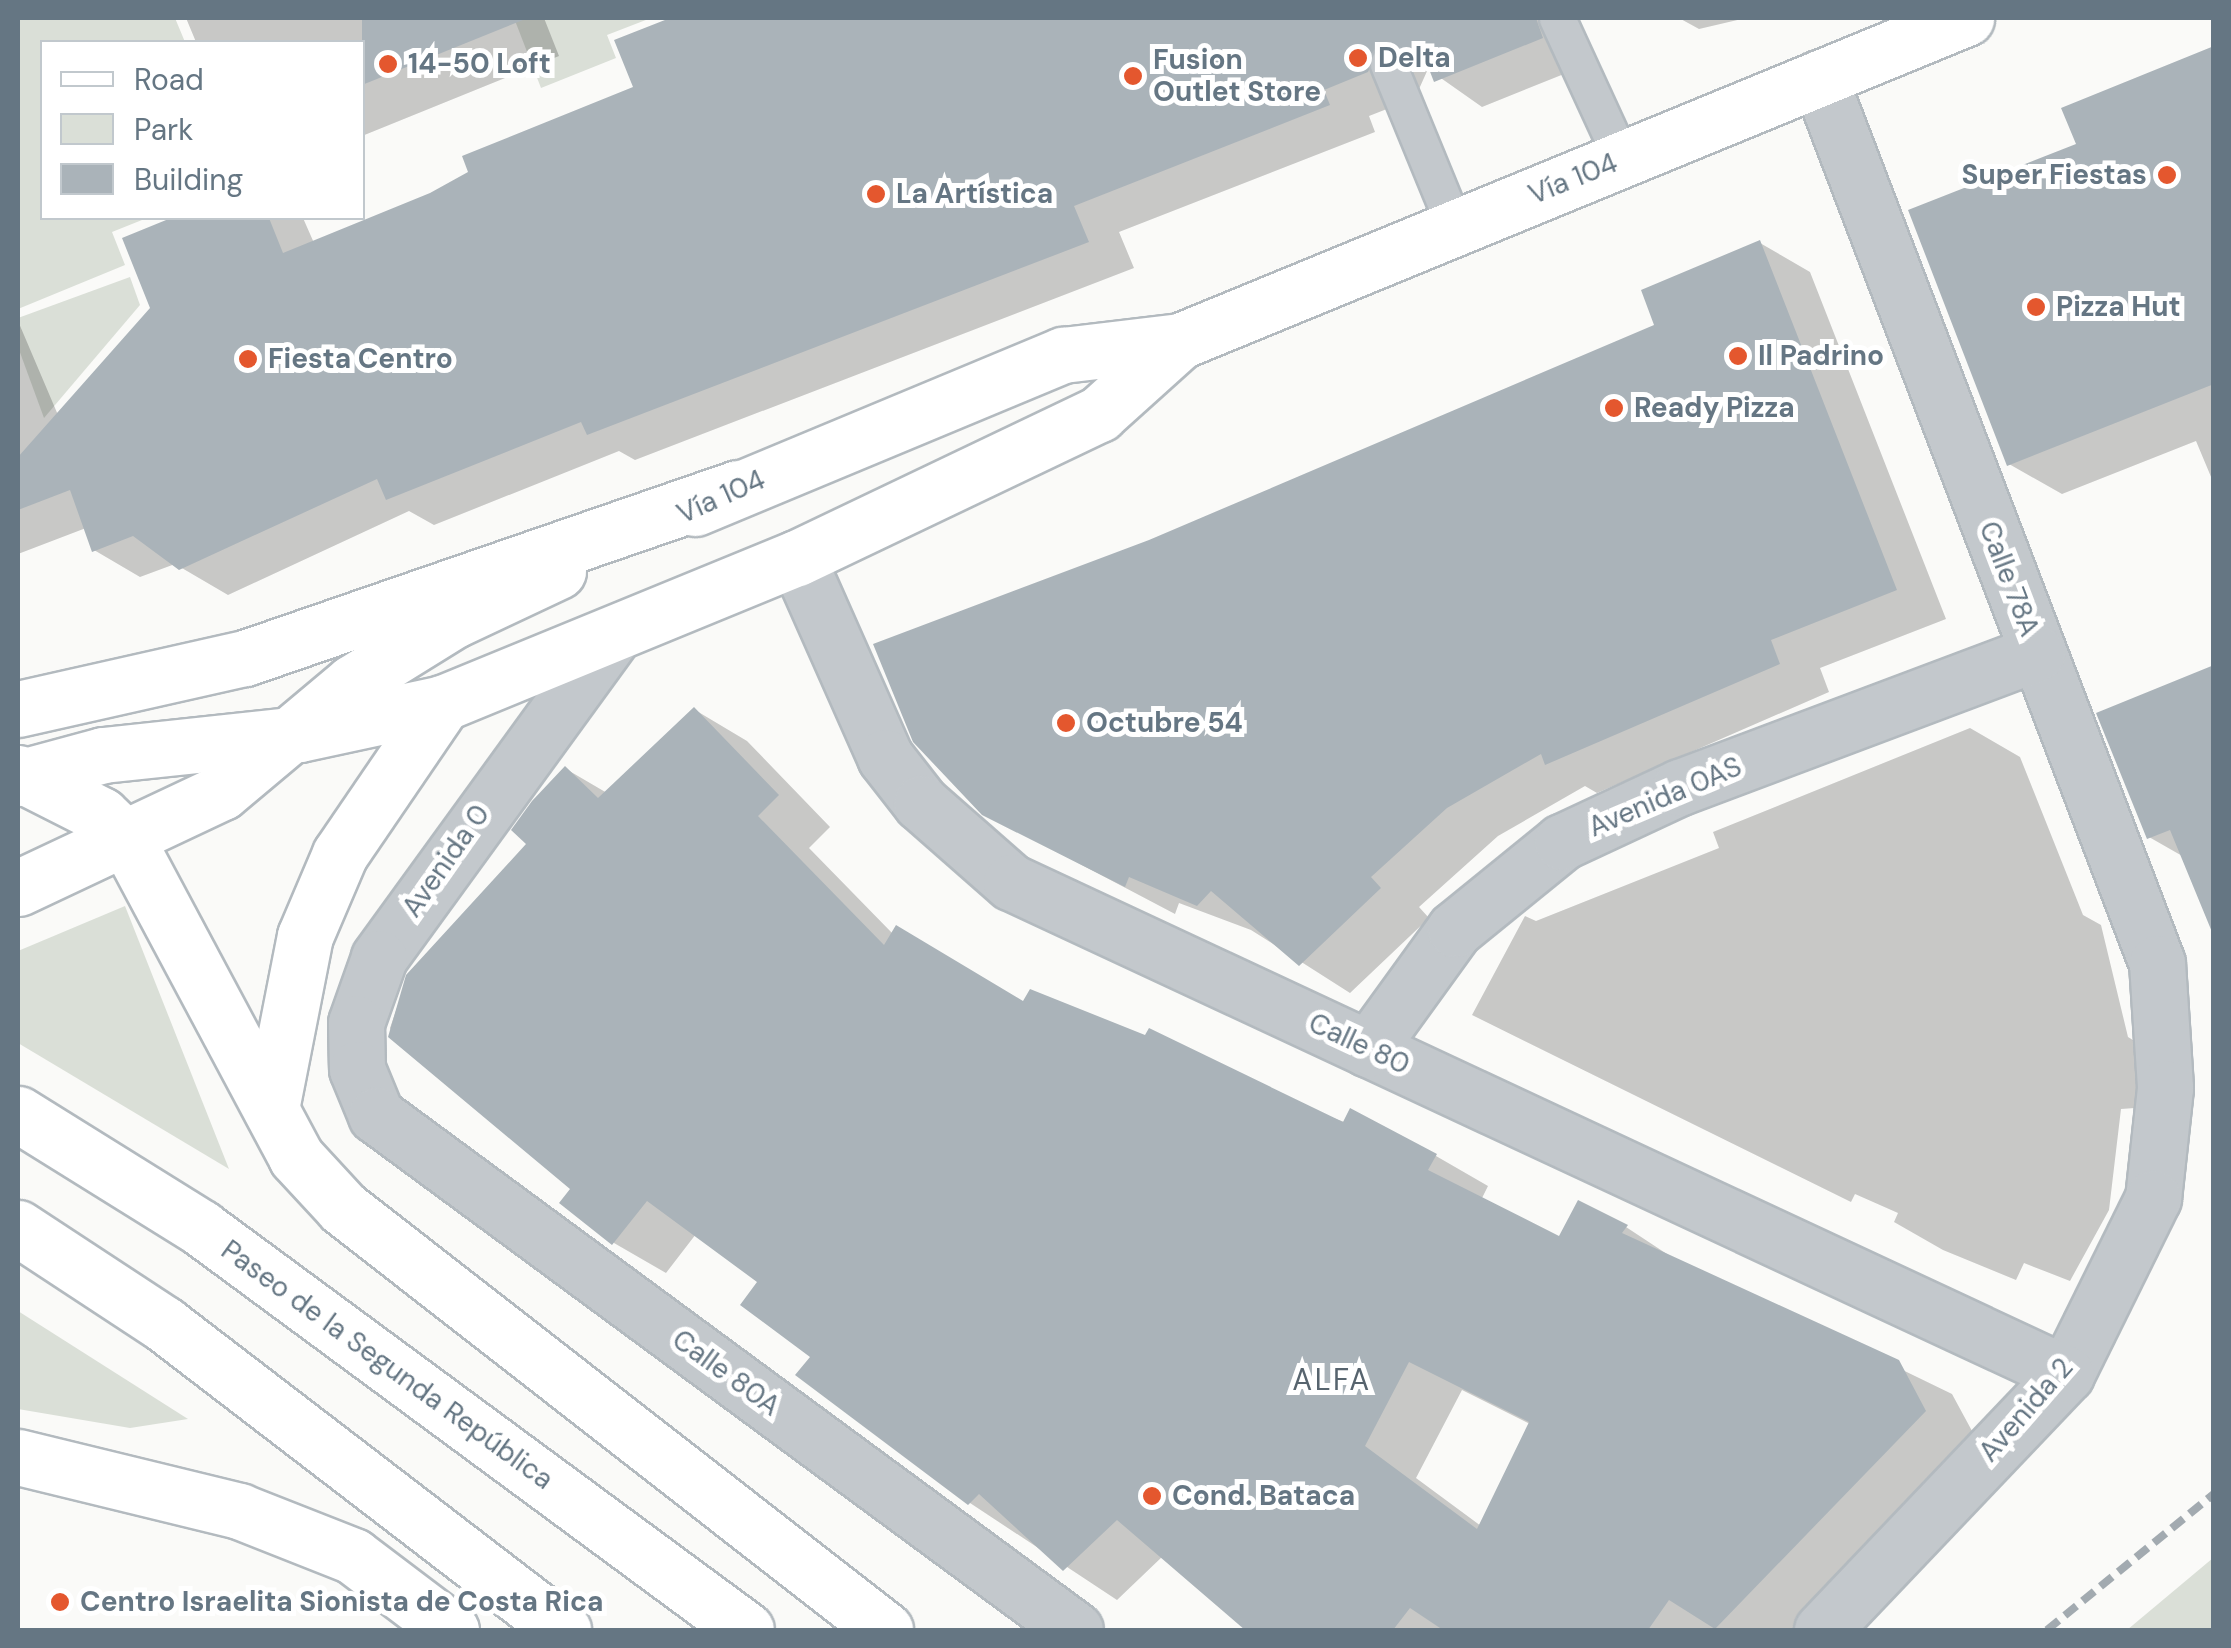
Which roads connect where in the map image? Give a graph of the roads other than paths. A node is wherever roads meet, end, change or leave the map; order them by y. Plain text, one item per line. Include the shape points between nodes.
1 (1556, 18) edge
2 (1948, 21) edge
3 (1388, 64) dead end
4 (1819, 78) junction
5 (1622, 159) junction
6 (1454, 228) junction
7 (1180, 341) junction
8 (738, 488) junction
9 (797, 558) junction
10 (614, 634) junction
11 (2037, 654) junction
12 (443, 703) junction
13 (18, 709) edge
14 (298, 734) junction
15 (20, 776) edge
16 (126, 840) junction
17 (18, 888) edge
18 (1368, 1049) junction
19 (2166, 1088) joint
20 (271, 1109) junction
21 (18, 1114) edge
22 (376, 1115) joint
23 (18, 1228) edge
24 (2066, 1374) junction
25 (18, 1457) edge
26 (451, 1630) edge
27 (563, 1630) edge
28 (746, 1630) edge
29 (885, 1630) edge
30 (1075, 1630) edge
31 (1822, 1630) edge

1 - 5 lane
2 - 4 main road, Vía 104
3 - 6 lane
4 - 5 main road, Vía 104
4 - 11 street, Calle 78A
5 - 6 main road, Vía 104
6 - 7 main road, Vía 104
7 - 8 main road, Vía 104 via 1063,354
7 - 9 main road, Vía 104 via 1098,414
8 - 13 main road via 245,658
8 - 14 main road, Vía 104 via 454,620 352,683
9 - 10 main road, Vía 104
9 - 18 street, Calle 80 via 885,757 960,841 1011,882
10 - 12 main road, Vía 104
10 - 22 street, Avenida 0 via 380,958 356,1022 357,1069
11 - 18 street, Avenida 0AS via 1680,787 1562,842 1455,930
11 - 19 street, Calle 78A via 2158,963
12 - 14 main road, Vía 104
12 - 20 main road via 340,854 305,936
14 - 15 main road, Vía 104 via 103,755
14 - 16 main road, Vía 104 via 222,792
15 - 16 main road via 85,805
16 - 17 main road, Vía 104
16 - 20 main road
18 - 24 street, Calle 80
19 - 24 street, Avenida 2 via 2153,1198
20 - 29 main road via 296,1157 343,1208
21 - 28 main road, Paseo de la Segunda República via 200,1228
22 - 30 street, Calle 80A
23 - 27 main road via 164,1324
24 - 31 street, Avenida 2
25 - 26 main road via 239,1512 353,1556

